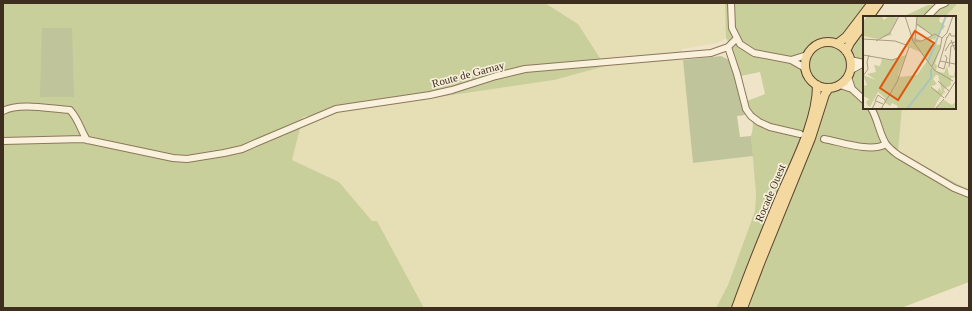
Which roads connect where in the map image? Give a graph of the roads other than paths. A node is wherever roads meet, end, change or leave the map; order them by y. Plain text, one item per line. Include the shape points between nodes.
1 (731, 3) edge
2 (872, 3) edge
3 (879, 3) edge
4 (945, 3) edge
5 (870, 16) edge
6 (928, 16) edge
7 (863, 25) edge
8 (736, 39) junction
9 (837, 44) junction
10 (728, 47) junction
11 (846, 51) junction
12 (807, 55) junction
13 (791, 60) junction
14 (850, 60) junction
15 (863, 63) edge
16 (863, 64) edge
17 (805, 68) junction
18 (849, 73) junction
19 (817, 85) junction
20 (840, 85) junction
21 (829, 88) junction
22 (852, 89) junction
23 (863, 99) edge
24 (872, 109) edge
25 (3, 111) edge
26 (800, 134) dead end
27 (824, 139) dead end
28 (87, 140) junction
29 (3, 141) edge
30 (886, 144) junction
31 (969, 194) edge
32 (736, 308) edge
33 (743, 308) edge

1 - 8 street via 732,28
2 - 9 main road via 850,33
3 - 5 main road
4 - 6 street
7 - 11 main road
8 - 10 street, Route de Garnay
8 - 13 street via 754,53
9 - 11 main road
9 - 12 main road via 823,43 814,47
10 - 26 street via 746,109 759,122
10 - 28 street, Route de Garnay via 711,53 525,69 430,95 336,109 242,149 209,157 173,158
11 - 14 main road
12 - 13 street
12 - 17 main road
13 - 17 street
14 - 15 street
14 - 18 main road
16 - 18 street
17 - 19 main road via 809,78
18 - 20 main road
18 - 22 street
19 - 21 main road
19 - 32 main road, Rocade Ouest via 816,100 805,137
20 - 21 main road
20 - 22 street
21 - 33 main road, Rocade Ouest
22 - 23 street
24 - 30 street
25 - 28 street via 24,106 70,110 77,117
27 - 30 street via 872,148
28 - 29 street, Route de Garnay
30 - 31 street via 898,155

